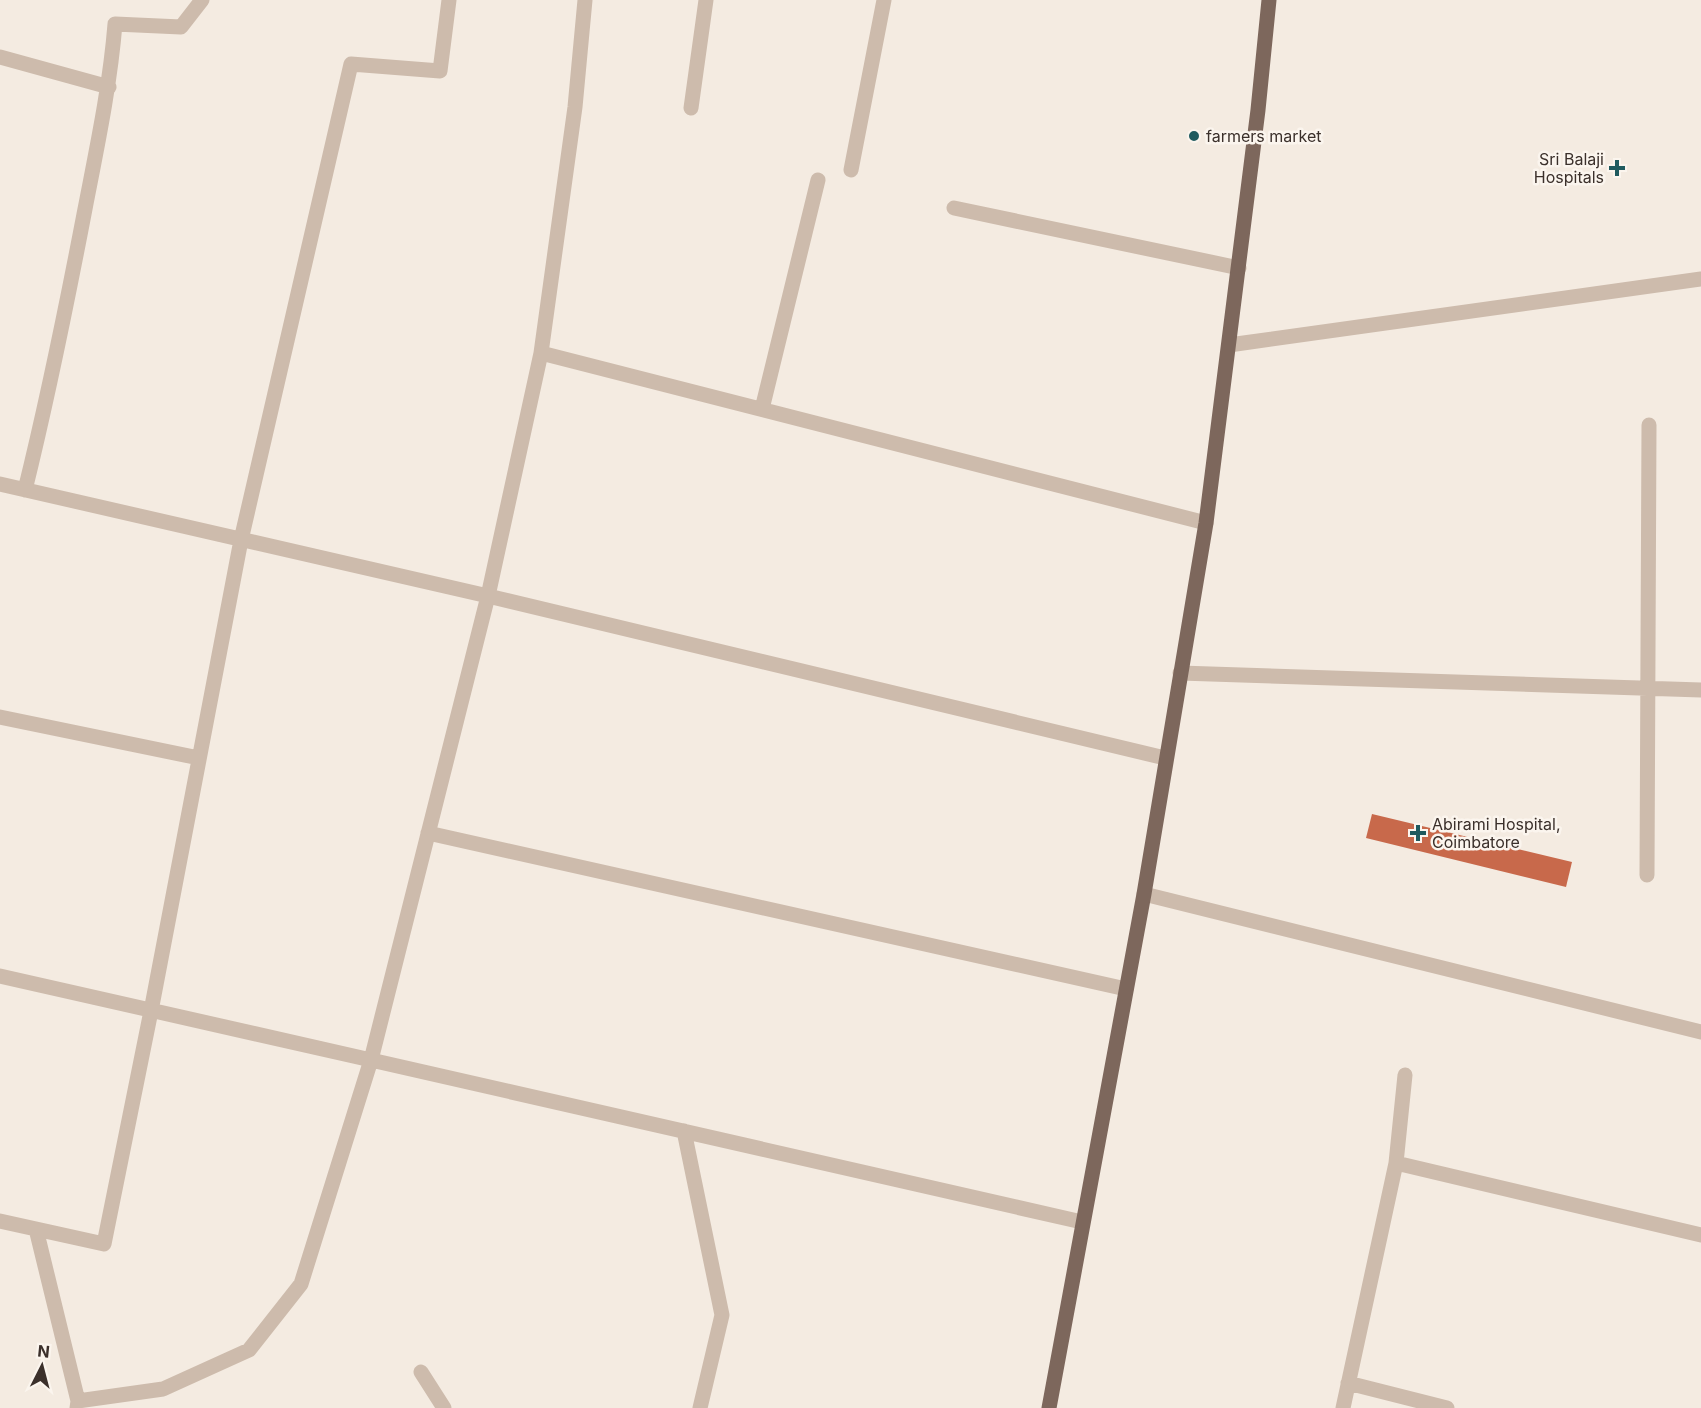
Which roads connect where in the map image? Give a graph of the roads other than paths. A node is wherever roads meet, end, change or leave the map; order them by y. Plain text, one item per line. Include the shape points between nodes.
1 (202, 0) edge
2 (449, 0) edge
3 (585, 0) edge
4 (706, 0) edge
5 (884, 0) edge
6 (1269, 0) edge
7 (0, 57) edge
8 (109, 87) junction
9 (691, 108) dead end
10 (851, 170) dead end
11 (818, 180) dead end
12 (954, 207) dead end
13 (1239, 268) junction
14 (1701, 279) edge
15 (1229, 345) junction
16 (541, 353) junction
17 (762, 410) junction
18 (1649, 425) dead end
19 (0, 484) edge
20 (26, 490) junction
21 (1206, 523) junction
22 (241, 540) junction
23 (488, 596) junction
24 (1180, 673) junction
25 (1648, 688) junction
26 (1701, 690) edge
27 (0, 717) edge
28 (199, 758) junction
29 (1166, 758) junction
30 (428, 833) junction
31 (1647, 875) dead end
32 (1144, 894) junction
33 (0, 976) edge
34 (1126, 988) junction
35 (151, 1011) junction
36 (1701, 1032) edge
37 (371, 1060) junction
38 (1405, 1075) dead end
39 (684, 1131) junction
40 (1396, 1163) junction
41 (0, 1221) edge
42 (1082, 1222) junction
43 (36, 1229) junction
44 (1701, 1235) edge
45 (422, 1372) dead end
46 (1348, 1383) junction
47 (78, 1404) edge
48 (444, 1408) edge
49 (700, 1408) edge
50 (1049, 1408) edge
51 (1343, 1408) edge
52 (1447, 1408) edge

1 - 8 street via 181,27 115,24
2 - 22 street via 440,71 351,64
3 - 16 street via 575,107
4 - 9 street
5 - 10 street
6 - 13 main road
7 - 8 street
8 - 20 street
11 - 17 street
12 - 13 street
13 - 15 main road
14 - 15 street
15 - 21 main road
16 - 17 street
16 - 23 street
17 - 21 street
18 - 25 street
19 - 20 street
20 - 22 street
21 - 24 main road
22 - 23 street
22 - 28 street
23 - 29 street
23 - 30 street
24 - 25 street
24 - 29 main road
25 - 26 street
25 - 31 street
27 - 28 street
28 - 35 street
29 - 32 main road
30 - 34 street
30 - 37 street
32 - 34 main road
32 - 36 street
33 - 35 street
34 - 42 main road
35 - 37 street
35 - 43 street via 104,1244
37 - 39 street
37 - 47 street via 301,1284 249,1350 163,1389
38 - 40 street
39 - 42 street
39 - 49 street via 723,1315
40 - 44 street
40 - 46 street
41 - 43 street
42 - 50 main road
43 - 47 street
45 - 48 street
46 - 51 street
46 - 52 street

